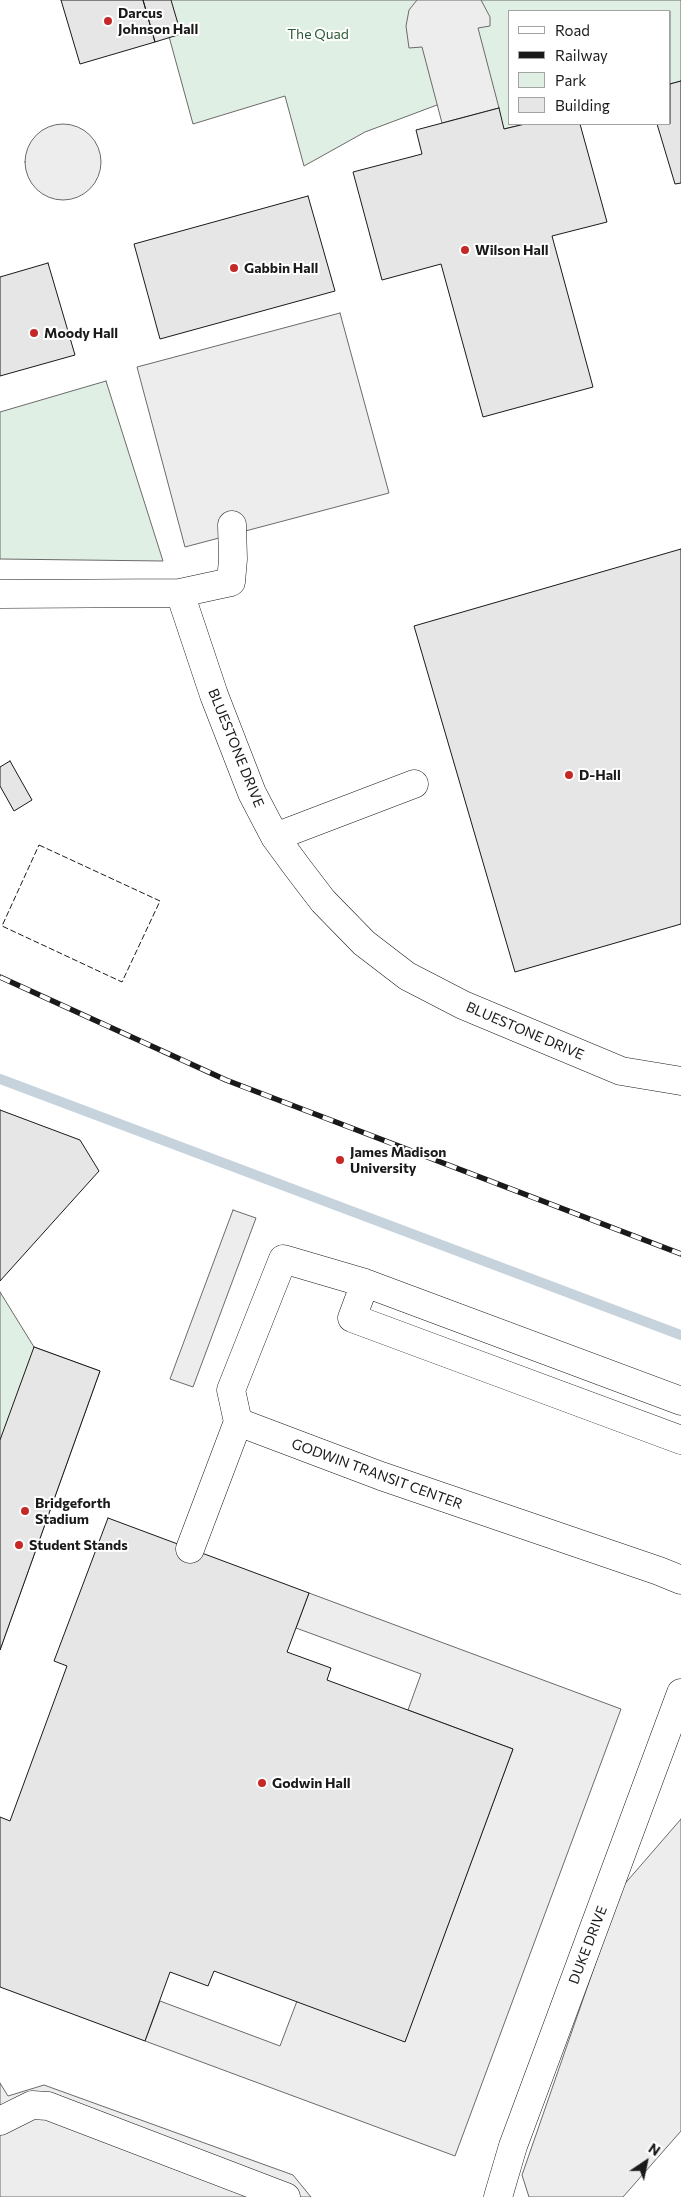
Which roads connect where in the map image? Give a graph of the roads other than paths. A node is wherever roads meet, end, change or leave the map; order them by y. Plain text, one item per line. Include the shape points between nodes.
1 (232, 525) dead end
2 (180, 593) junction
3 (0, 594) edge
4 (414, 784) dead end
5 (275, 837) junction
6 (681, 1081) edge
7 (365, 1283) junction
8 (681, 1401) edge
9 (238, 1422) junction
10 (681, 1440) edge
11 (190, 1549) dead end
12 (681, 1580) edge
13 (680, 1697) edge
14 (0, 2120) edge
15 (286, 2197) edge
16 (498, 2197) edge

1 - 2 street via 231,582
2 - 3 street
2 - 5 street, BLUESTONE DRIVE via 232,745
4 - 5 street
5 - 6 street, BLUESTONE DRIVE via 323,901 364,943 407,976 463,1005 621,1071
7 - 8 street
7 - 9 street via 283,1259 231,1390
7 - 10 street via 352,1318
9 - 11 street
9 - 12 street, GODWIN TRANSIT CENTER via 390,1480
13 - 16 street, DUKE DRIVE via 516,2139
14 - 15 street via 32,2105 48,2106

